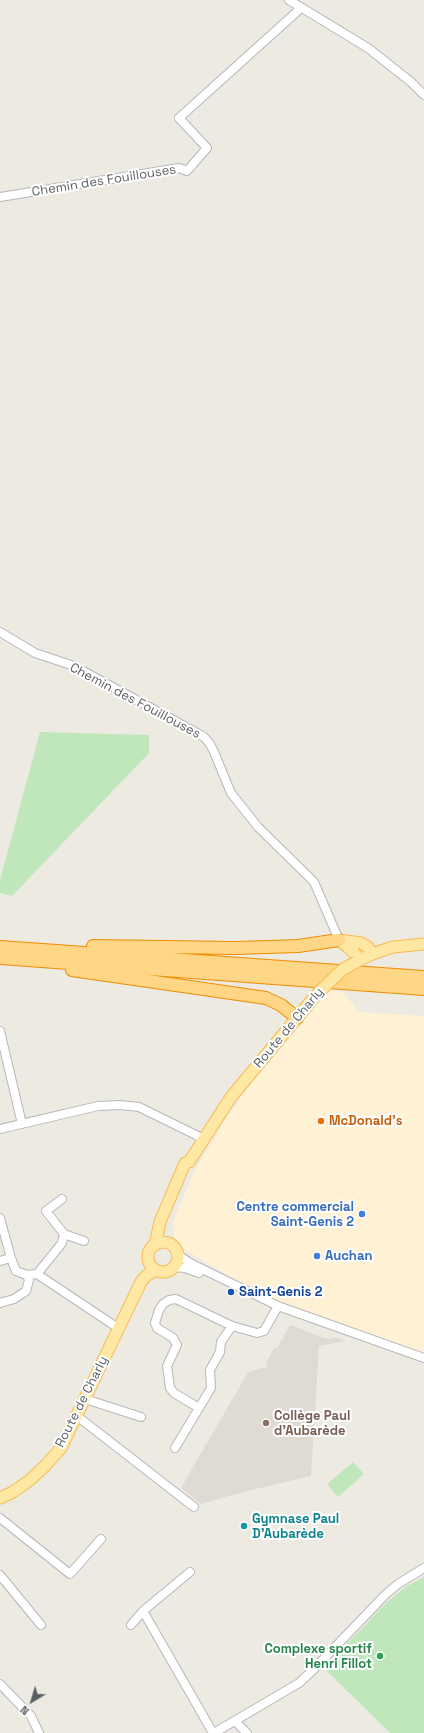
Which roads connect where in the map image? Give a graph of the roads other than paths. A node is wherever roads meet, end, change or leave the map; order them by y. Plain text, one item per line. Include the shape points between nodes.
1 (289, 0) edge
2 (301, 8) junction
3 (424, 95) edge
4 (0, 197) edge
5 (0, 632) edge
6 (339, 940) junction
7 (424, 944) edge
8 (0, 946) edge
9 (29, 949) junction
10 (372, 954) junction
11 (0, 958) edge
12 (358, 960) junction
13 (47, 961) junction
14 (424, 978) edge
15 (424, 989) edge
16 (296, 1018) junction
17 (0, 1031) edge
18 (22, 1124) junction
19 (0, 1129) edge
20 (202, 1140) junction
21 (189, 1162) junction
22 (62, 1199) dead end
23 (0, 1218) edge
24 (64, 1234) junction
25 (84, 1241) dead end
26 (155, 1245) junction
27 (175, 1249) junction
28 (11, 1258) junction
29 (0, 1261) edge
30 (153, 1266) junction
31 (174, 1268) junction
32 (37, 1274) junction
33 (27, 1275) junction
34 (0, 1303) edge
35 (277, 1308) junction
36 (232, 1326) junction
37 (118, 1328) junction
38 (424, 1358) edge
39 (85, 1399) junction
40 (199, 1408) junction
41 (77, 1416) junction
42 (141, 1417) dead end
43 (175, 1448) dead end
44 (1, 1496) edge
45 (194, 1507) dead end
46 (0, 1518) edge
47 (101, 1539) dead end
48 (424, 1568) edge
49 (190, 1572) dead end
50 (0, 1575) edge
51 (143, 1611) junction
52 (41, 1625) dead end
53 (131, 1625) dead end
54 (0, 1684) edge
55 (235, 1721) junction
56 (39, 1733) edge
57 (214, 1733) edge
58 (247, 1733) edge

1 - 2 street
2 - 3 street via 368,48
2 - 4 street, Chemin des Fouillouses via 179,118 207,148 187,171 179,168
5 - 6 street, Chemin des Fouillouses via 35,653 74,666 204,737 214,752 231,793 258,828 314,882
6 - 9 highway via 298,946 228,948 130,947 38,942
6 - 10 main road via 361,943 368,947
6 - 12 main road
7 - 10 main road, Route de Charly via 393,947
8 - 9 highway
9 - 14 highway
10 - 12 main road, Route de Charly
11 - 13 highway
12 - 16 main road, Route de Charly, bridge via 338,974
13 - 15 highway
13 - 16 highway via 56,968 266,998 281,1005
16 - 20 main road, Route de Charly via 231,1097
17 - 18 street
18 - 19 street
18 - 20 street via 98,1106 120,1105 139,1107
20 - 21 main road, Route de Charly
21 - 26 main road, Route de Charly via 185,1163 160,1222
21 - 27 main road, Route de Charly via 190,1166 166,1223 166,1234
22 - 24 street via 46,1212
23 - 28 street
24 - 25 street
24 - 32 street via 62,1243
26 - 27 main road via 163,1242
26 - 30 main road via 150,1252
27 - 31 main road via 178,1261
27 - 35 street via 182,1258
28 - 29 street
28 - 33 street via 16,1271
30 - 31 main road via 165,1272
30 - 37 main road, Route de Charly via 136,1279
31 - 35 street via 192,1270
32 - 33 street
32 - 37 street
33 - 34 street via 29,1280 26,1292
35 - 36 street via 261,1333
35 - 38 street
36 - 40 street via 221,1342 220,1352 210,1370 211,1388
36 - 40 street via 176,1299 169,1300 158,1310 155,1323 173,1338 177,1345 167,1366 170,1388
37 - 39 main road, Route de Charly
39 - 41 main road, Route de Charly
39 - 42 street
40 - 43 street
41 - 44 main road, Route de Charly via 61,1448 46,1465 30,1480
41 - 45 street
46 - 47 street via 70,1574
48 - 55 street via 386,1594 299,1683
49 - 51 street
50 - 52 street
51 - 53 street
51 - 57 street
54 - 56 street via 31,1716
55 - 57 street
55 - 58 street

